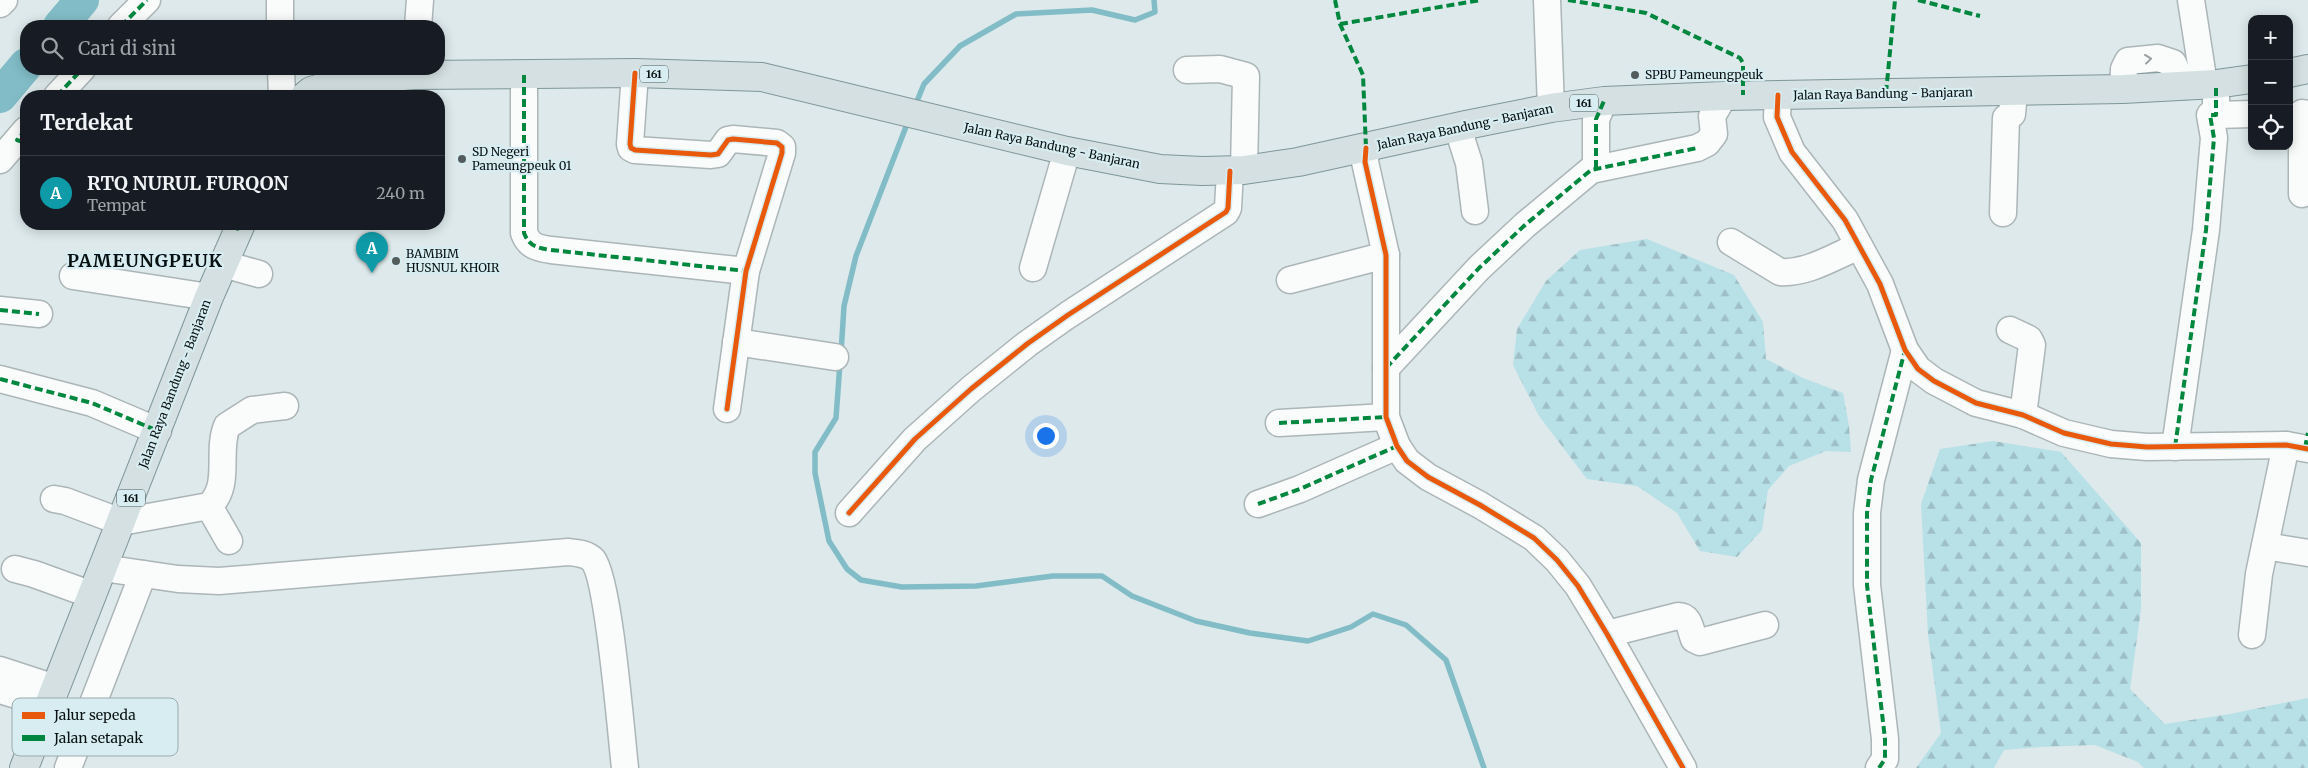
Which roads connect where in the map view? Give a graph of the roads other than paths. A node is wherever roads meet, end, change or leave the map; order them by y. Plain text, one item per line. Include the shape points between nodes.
1 (4, 0) edge
2 (146, 0) edge
3 (280, 0) edge
4 (420, 0) edge
5 (1547, 0) edge
6 (2191, 0) edge
7 (0, 4) edge
8 (127, 20) edge
9 (280, 20) edge
10 (418, 20) edge
11 (2308, 69) edge
12 (1187, 70) dead end
13 (445, 73) edge
14 (635, 73) junction
15 (2293, 73) edge
16 (76, 75) edge
17 (281, 75) edge
18 (391, 75) edge
19 (524, 75) junction
20 (2248, 79) edge
21 (2201, 85) junction
22 (63, 90) edge
23 (282, 90) edge
24 (311, 90) edge
25 (2014, 92) junction
26 (1778, 95) junction
27 (1724, 96) junction
28 (1604, 101) junction
29 (1551, 108) junction
30 (2248, 114) edge
31 (2301, 114) edge
32 (2216, 115) junction
33 (1466, 125) junction
34 (20, 141) edge
35 (1366, 148) junction
36 (1067, 151) junction
37 (0, 160) edge
38 (1596, 168) junction
39 (1237, 170) junction
40 (2302, 194) dead end
41 (1476, 211) dead end
42 (2003, 212) dead end
43 (233, 230) edge
44 (1730, 242) dead end
45 (1859, 246) junction
46 (1386, 255) junction
47 (224, 264) junction
48 (1033, 268) dead end
49 (746, 271) junction
50 (259, 274) dead end
51 (73, 276) dead end
52 (1290, 280) dead end
53 (209, 297) junction
54 (0, 310) edge
55 (39, 314) dead end
56 (2010, 330) dead end
57 (736, 342) junction
58 (1905, 350) junction
59 (835, 356) dead end
60 (1386, 368) junction
61 (0, 379) edge
62 (285, 406) dead end
63 (727, 409) dead end
64 (2023, 414) junction
65 (1386, 417) junction
66 (1279, 423) dead end
67 (158, 430) junction
68 (2302, 444) edge
69 (1397, 446) junction
70 (2175, 447) junction
71 (54, 499) dead end
72 (1258, 504) dead end
73 (209, 506) junction
74 (849, 513) dead end
75 (121, 522) junction
76 (229, 541) dead end
77 (2265, 546) junction
78 (2308, 553) edge
79 (103, 568) junction
80 (15, 569) dead end
81 (143, 574) junction
82 (92, 595) junction
83 (1765, 625) dead end
84 (1607, 634) junction
85 (2252, 635) dead end
86 (0, 670) edge
87 (0, 690) edge
88 (52, 697) junction
89 (95, 698) edge
90 (29, 756) edge
91 (73, 756) edge
92 (24, 768) edge
93 (68, 768) edge
94 (625, 768) edge
95 (1683, 768) edge
96 (1879, 768) edge

1 - 7 street
2 - 8 street
3 - 9 street
4 - 10 street
5 - 29 street
6 - 21 street
11 - 15 main road
12 - 39 street via 1220,69 1246,76
13 - 19 main road, Jalan Raya Bandung - Banjaran / 161
14 - 19 main road, Jalan Raya Bandung - Banjaran / 161
14 - 36 main road, Jalan Raya Bandung - Banjaran / 161 via 762,77
14 - 49 street via 631,148 711,156 718,154 728,140 733,139 777,143 782,147
16 - 22 street
17 - 23 street
18 - 24 main road, Jalan Raya Bandung - Banjaran / 161 via 344,81
19 - 49 street via 524,233 528,242 536,248 551,250
20 - 21 main road, Jalan Raya Bandung - Banjaran / 161
21 - 25 main road, Jalan Raya Bandung - Banjaran / 161
21 - 32 street
25 - 26 main road, Jalan Raya Bandung - Banjaran / 161
25 - 42 street via 2012,114 2006,118
26 - 27 main road, Jalan Raya Bandung - Banjaran / 161
26 - 45 street via 1777,116 1792,152 1829,199
27 - 28 main road, Jalan Raya Bandung - Banjaran / 161
27 - 38 street via 1712,116 1714,134 1702,146
28 - 29 main road, Jalan Raya Bandung - Banjaran / 161
28 - 38 street via 1596,119
29 - 33 main road, Jalan Raya Bandung - Banjaran / 161
30 - 32 street
31 - 40 street
32 - 70 street via 2210,115 2214,138 2206,230
33 - 35 main road, Jalan Raya Bandung - Banjaran / 161
33 - 41 street via 1461,138
34 - 37 street
35 - 39 main road, Jalan Raya Bandung - Banjaran / 161
35 - 46 street via 1364,162
36 - 39 main road, Jalan Raya Bandung - Banjaran / 161 via 1160,169
36 - 48 street
38 - 60 street via 1484,263
39 - 74 street via 1226,212 1027,344 915,439
43 - 47 main road, Jalan Raya Bandung - Banjaran / 161
44 - 45 street via 1780,272 1799,271
45 - 58 street via 1880,284
46 - 52 street
46 - 60 street
47 - 50 street
47 - 53 main road, Jalan Raya Bandung - Banjaran / 161
49 - 57 street
51 - 53 street
53 - 67 main road, Jalan Raya Bandung - Banjaran / 161
54 - 55 street
56 - 64 street via 2029,339 2032,345
57 - 59 street
57 - 63 street
58 - 64 street via 1918,369 1953,392 1976,403
58 - 96 street via 1870,485 1866,513 1867,585 1885,738 1885,759
60 - 65 street
61 - 67 street via 92,403
62 - 73 street via 252,410 227,426 222,447 222,489
64 - 70 street via 2064,433 2111,444
65 - 66 street
65 - 69 street
67 - 75 main road, Jalan Raya Bandung - Banjaran / 161
68 - 70 street
68 - 77 street
69 - 72 street
69 - 84 street via 1407,461 1428,477 1534,538 1578,586
71 - 75 street
73 - 75 street
73 - 76 street
75 - 79 main road, Jalan Raya Bandung - Banjaran / 161
77 - 78 street
77 - 85 street
79 - 81 street
79 - 82 main road, Jalan Raya Bandung - Banjaran / 161
80 - 82 street
81 - 89 street
81 - 94 street via 219,581 568,552 584,554 599,572
82 - 88 main road, Jalan Raya Bandung - Banjaran / 161
83 - 84 street via 1700,642 1694,638 1688,620 1678,616
84 - 95 street
86 - 88 street
87 - 88 street
90 - 92 main road, Jalan Raya Bandung - Banjaran / 161
91 - 93 street

